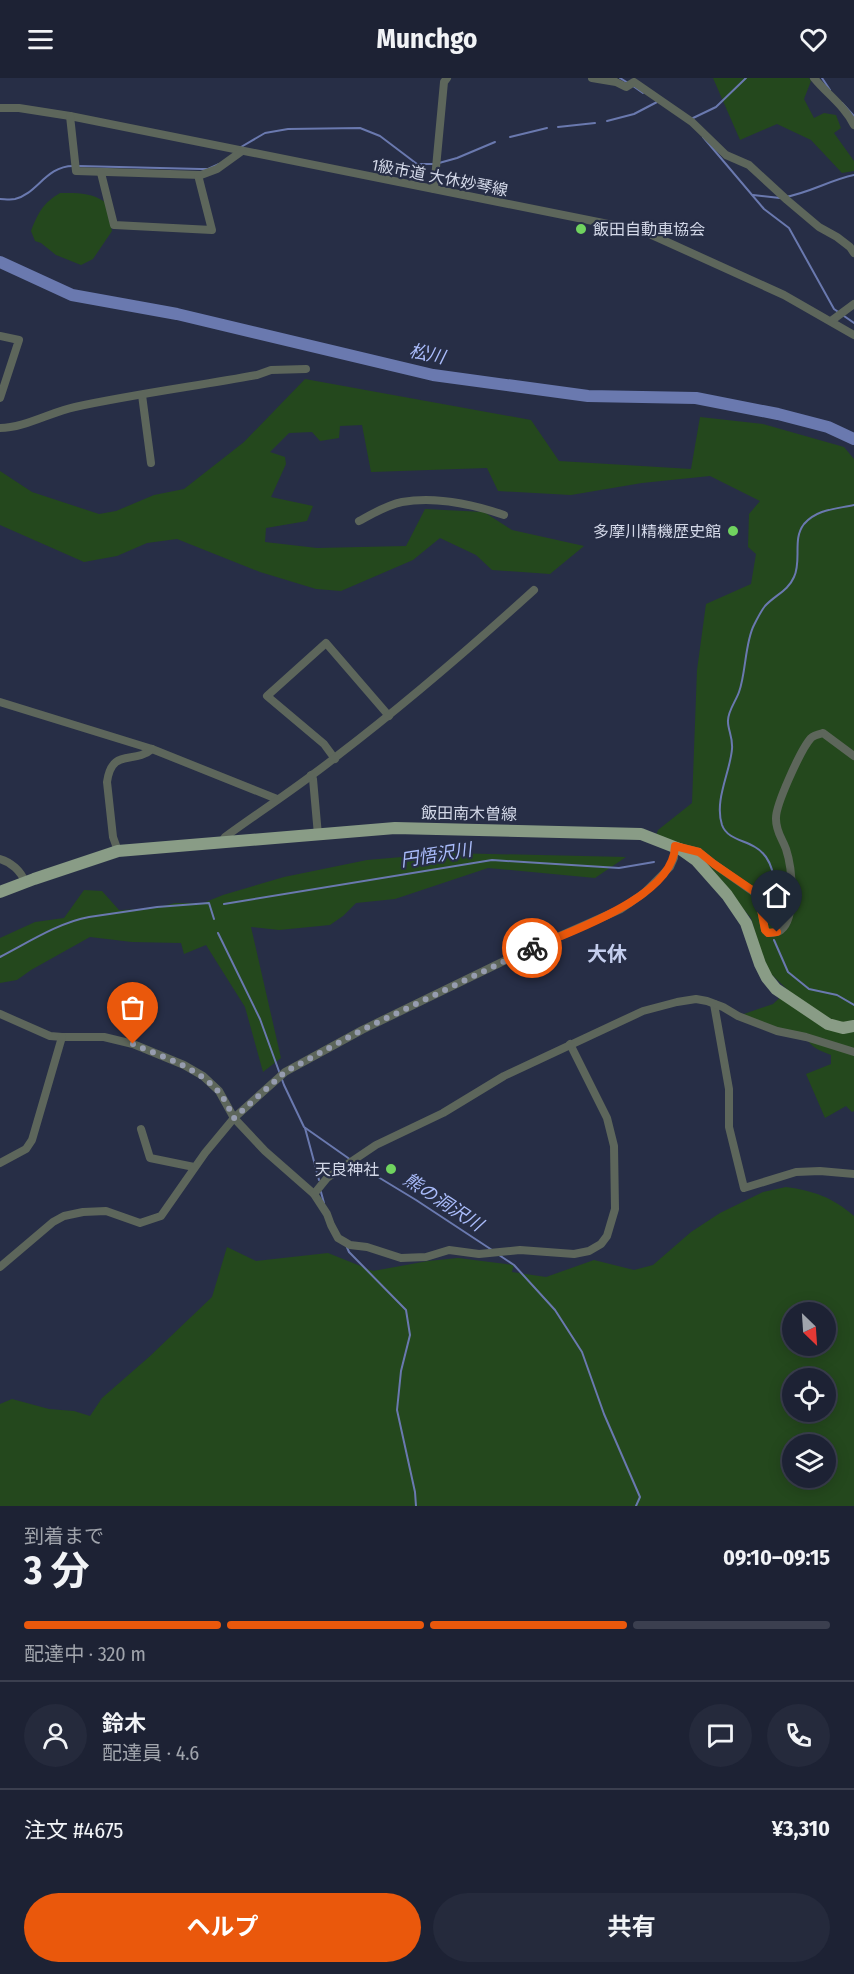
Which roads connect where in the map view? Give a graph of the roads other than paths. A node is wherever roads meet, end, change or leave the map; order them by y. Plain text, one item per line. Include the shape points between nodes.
1 (447, 78) edge
2 (592, 78) edge
3 (814, 78) edge
4 (0, 108) edge
5 (70, 116) junction
6 (854, 125) edge
7 (242, 151) junction
8 (101, 173) junction
9 (198, 175) junction
10 (434, 189) junction
11 (854, 253) edge
12 (854, 304) edge
13 (834, 319) junction
14 (0, 336) edge
15 (854, 336) edge
16 (306, 369) dead end
17 (142, 395) junction
18 (0, 398) edge
19 (0, 428) edge
20 (151, 463) dead end
21 (504, 515) dead end
22 (359, 521) dead end
23 (534, 590) dead end
24 (0, 702) edge
25 (389, 716) junction
26 (152, 749) junction
27 (854, 756) edge
28 (335, 759) junction
29 (310, 775) junction
30 (277, 799) junction
31 (318, 835) junction
32 (221, 843) junction
33 (675, 846) junction
34 (118, 851) junction
35 (0, 859) edge
36 (25, 882) junction
37 (0, 892) edge
38 (714, 1004) junction
39 (0, 1014) edge
40 (854, 1026) edge
41 (63, 1037) junction
42 (570, 1044) junction
43 (854, 1052) edge
44 (234, 1118) junction
45 (141, 1130) dead end
46 (0, 1163) edge
47 (194, 1167) junction
48 (854, 1174) edge
49 (314, 1194) junction
50 (0, 1267) edge

1 - 10 street
2 - 11 street via 626,87 634,82 689,119 726,155 749,165
3 - 6 street
4 - 5 street, 1級市道 大休妙琴線
5 - 7 street, 1級市道 大休妙琴線
5 - 8 street via 76,171
7 - 9 street via 218,169
7 - 10 street, 1級市道 大休妙琴線
8 - 9 street
8 - 9 street via 114,225 212,230
10 - 13 street, 1級市道 大休妙琴線 via 643,231
12 - 13 street
13 - 15 street, 1級市道 大休妙琴線
14 - 18 street via 19,340
16 - 17 street via 271,370
17 - 19 street via 55,411 12,428
17 - 20 street
21 - 22 street via 476,505 421,501 401,502
23 - 25 street
24 - 26 street
25 - 28 street
25 - 28 street via 326,643 267,696 324,744
26 - 30 street
26 - 34 street via 118,760 108,774
27 - 33 street via 824,733 811,738 796,764 776,813 778,834 791,869 791,910 777,932 765,930 755,892 699,852
28 - 29 street
29 - 30 street
29 - 31 street
30 - 32 street
31 - 32 main road, 飯田南木曽線
31 - 33 main road, 飯田南木曽線 via 395,828 630,833
32 - 34 main road, 飯田南木曽線
33 - 40 main road, 飯田南木曽線 via 696,860 739,910 760,964 776,990 828,1024
33 - 44 street via 670,867 621,909 362,1030 285,1072
34 - 36 main road, 飯田南木曽線
35 - 36 street via 17,870
36 - 37 main road, 飯田南木曽線
38 - 42 street via 696,999 643,1011
38 - 43 street via 777,1031
38 - 48 street via 729,1089 729,1127 744,1188 796,1172
39 - 41 street
41 - 44 street via 104,1037 133,1044 183,1065 219,1091
41 - 46 street via 32,1140 26,1149
42 - 49 street via 376,1146 327,1179
42 - 49 street via 607,1118 615,1146 615,1209 601,1244 582,1253 520,1250 472,1254 449,1250 426,1257 401,1258 350,1245 338,1238
44 - 47 street
44 - 49 street
45 - 47 street via 150,1158
47 - 50 street via 160,1216 140,1223 106,1211 64,1216

